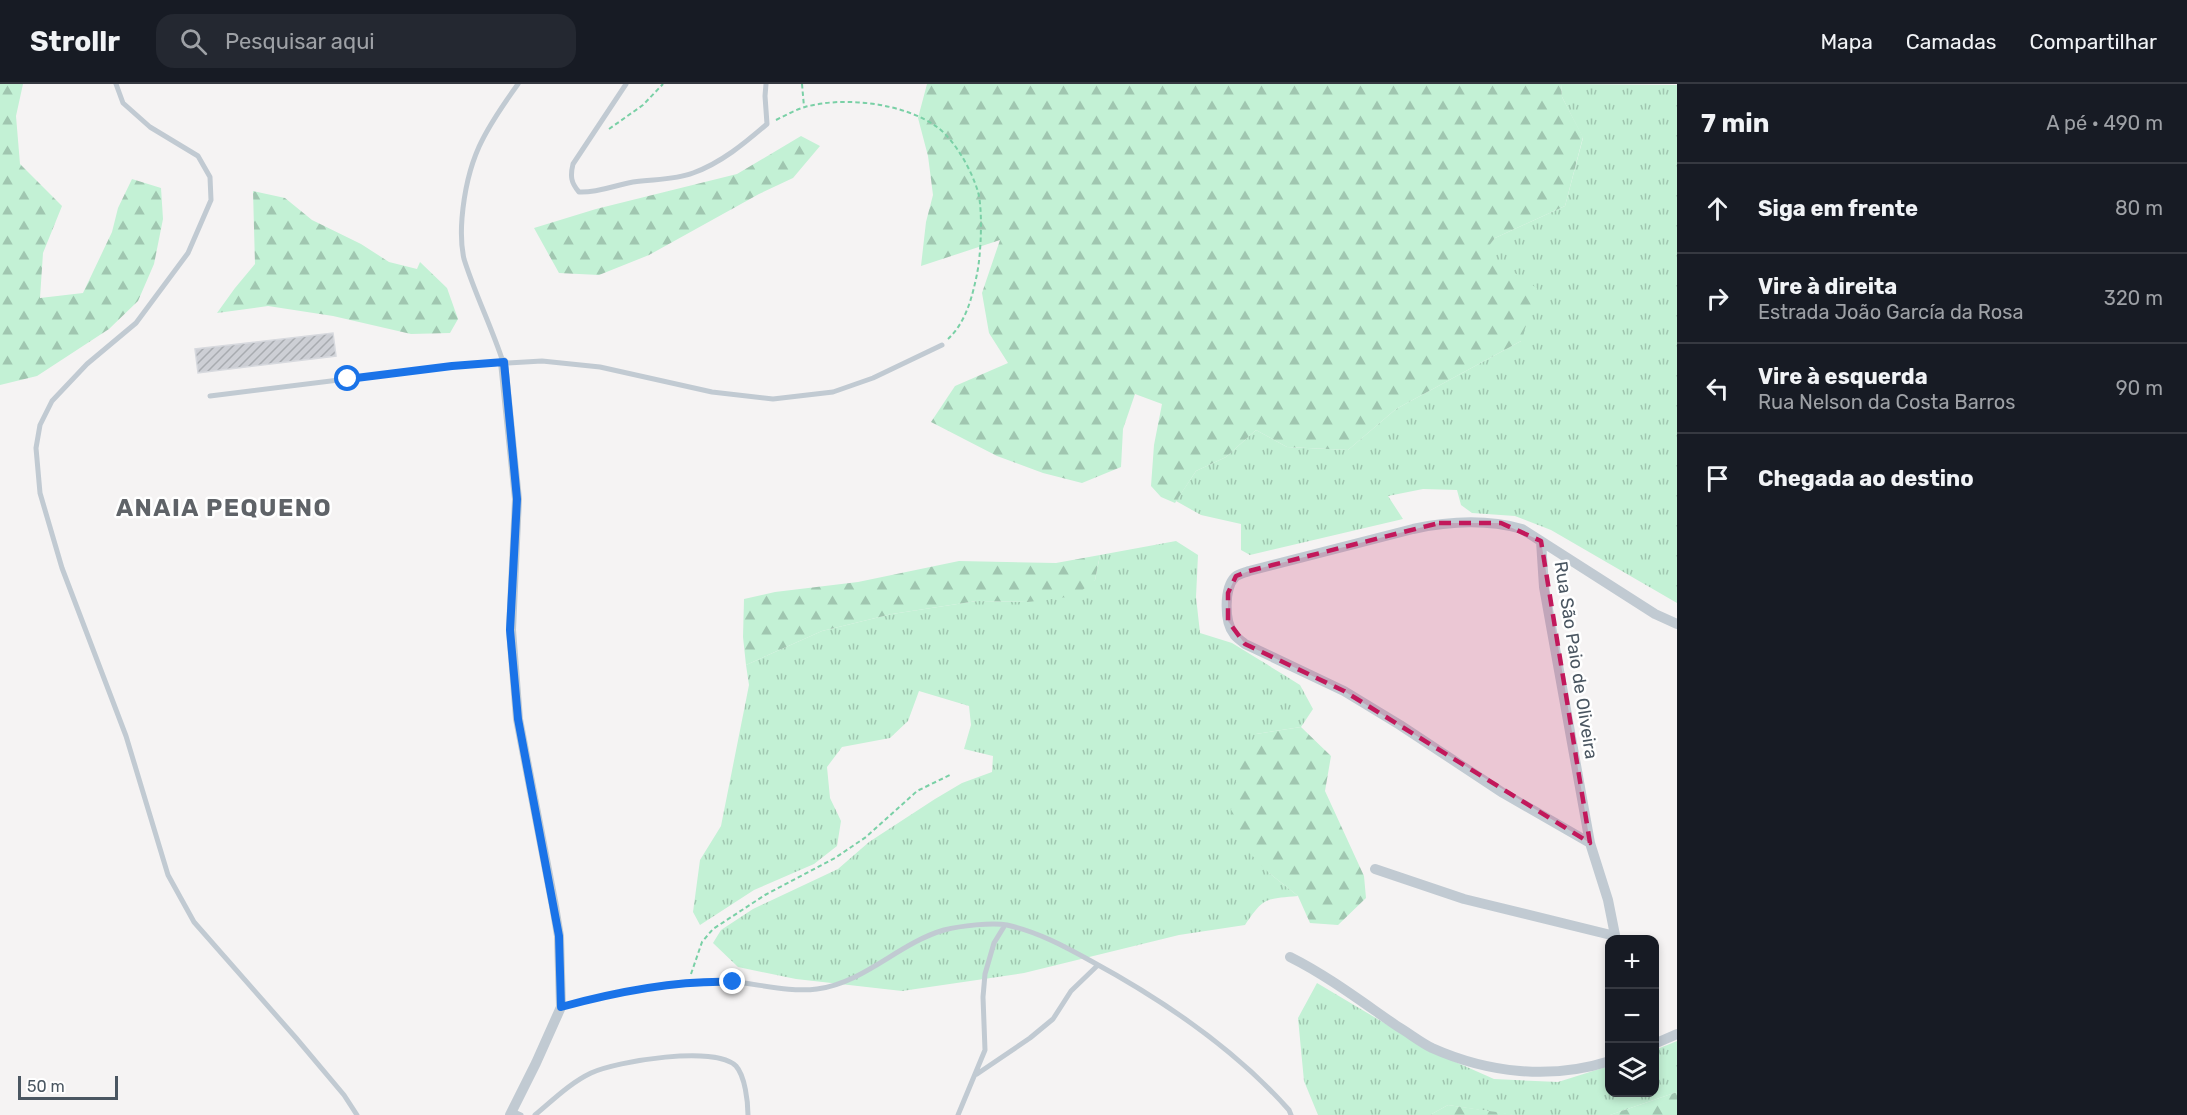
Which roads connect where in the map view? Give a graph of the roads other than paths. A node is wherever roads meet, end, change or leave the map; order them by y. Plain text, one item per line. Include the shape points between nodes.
1 (116, 84) edge
2 (518, 84) edge
3 (626, 84) edge
4 (766, 84) edge
5 (942, 345) road end
6 (504, 362) junction
7 (210, 396) dead end
8 (1541, 541) junction
9 (1677, 624) edge
10 (1590, 843) junction
11 (1375, 869) dead end
12 (1005, 925) junction
13 (1605, 935) edge
14 (1615, 935) edge
15 (1290, 957) dead end
16 (1098, 965) junction
17 (561, 1007) junction
18 (1677, 1034) edge
19 (1656, 1043) edge
20 (1605, 1062) edge
21 (976, 1075) junction
22 (514, 1114) edge
23 (357, 1115) edge
24 (536, 1115) edge
25 (748, 1115) edge
26 (958, 1115) edge
27 (1291, 1115) edge

1 - 23 lane via 123,103 150,127 198,156 210,177 211,200 188,253 136,323 87,364 52,401 40,425 36,448 40,492 62,568 126,736 168,875 194,922 303,1046
2 - 6 lane via 487,128 476,153 467,178 462,228 464,256
3 - 4 lane via 573,164 570,174 579,192 693,174 741,146 766,124
5 - 6 lane via 833,392 773,399 712,392 574,363
6 - 7 lane
6 - 17 street via 517,499 510,630 518,719 559,936
8 - 9 street, Rua São Paio de Oliveira
8 - 10 street, Rua São Paio de Oliveira via 1544,588
8 - 10 street via 1522,529 1502,524 1438,524 1249,571 1236,576 1228,593 1228,621 1233,634 1245,644 1344,691 1503,793
10 - 14 street, Rua São Paio de Oliveira
11 - 13 street via 1464,899
12 - 16 lane via 1046,937
12 - 17 lane via 944,930 849,980 818,989 688,982
12 - 21 lane via 994,943 985,974 985,1050
15 - 20 street via 1318,971 1431,1047 1483,1066 1563,1072
16 - 21 lane via 1071,991 1053,1019
16 - 27 lane via 1139,987 1190,1023 1262,1080
17 - 22 street
18 - 19 street
21 - 26 lane
24 - 25 lane via 573,1084 620,1063 711,1057 729,1061 737,1068

